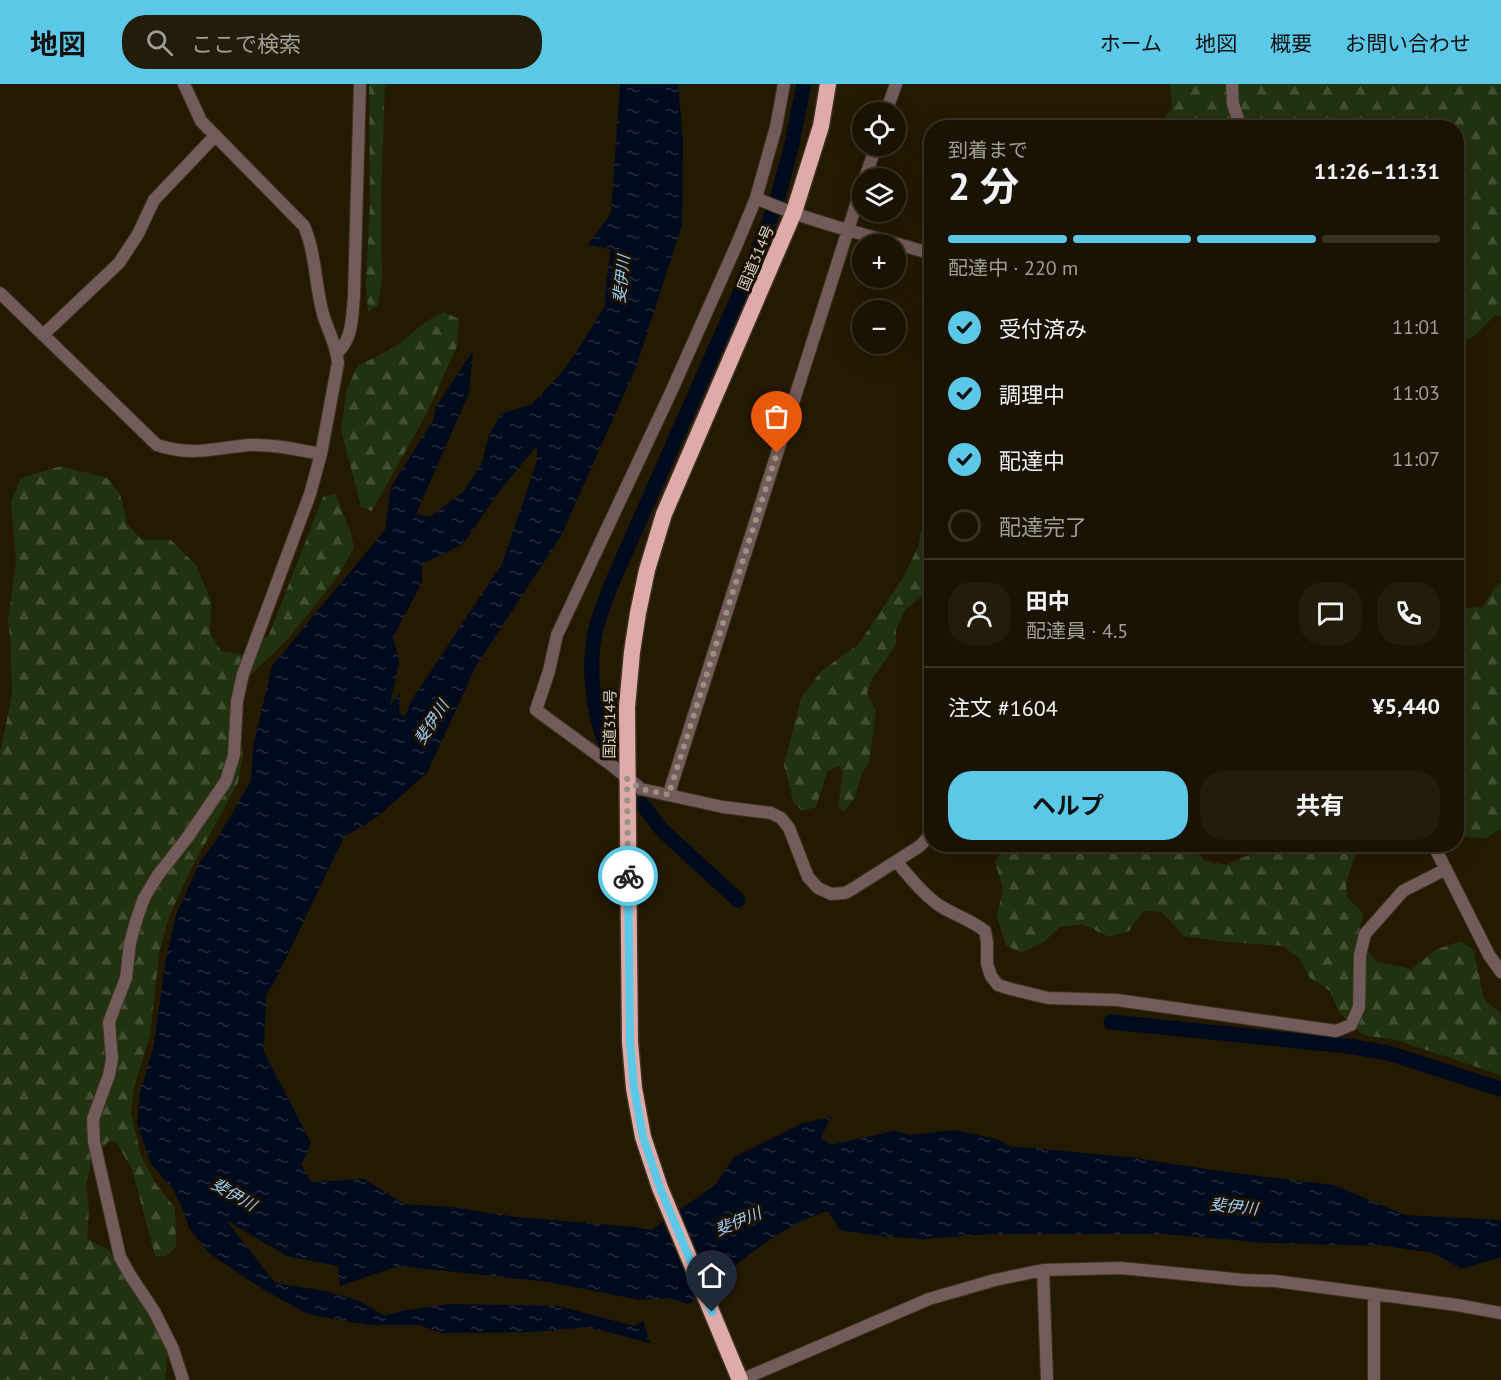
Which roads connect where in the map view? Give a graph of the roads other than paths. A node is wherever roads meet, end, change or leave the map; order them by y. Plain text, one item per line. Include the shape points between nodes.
1 (184, 84) edge
2 (360, 84) edge
3 (784, 84) edge
4 (828, 84) edge
5 (896, 84) edge
6 (1232, 84) edge
7 (890, 102) edge
8 (1238, 120) edge
9 (214, 137) junction
10 (756, 198) junction
11 (794, 212) junction
12 (852, 218) edge
13 (848, 231) junction
14 (924, 251) edge
15 (0, 293) edge
16 (43, 335) junction
17 (337, 353) junction
18 (321, 454) junction
19 (627, 779) junction
20 (670, 795) junction
21 (924, 842) edge
22 (1437, 852) edge
23 (897, 862) junction
24 (1446, 869) junction
25 (1501, 972) edge
26 (1044, 1270) junction
27 (1374, 1294) junction
28 (1501, 1313) edge
29 (740, 1378) edge
30 (183, 1380) edge
31 (1047, 1380) edge
32 (1374, 1380) edge

1 - 9 street via 201,121
2 - 17 street via 354,296 346,345
3 - 10 street
4 - 11 highway, 国道314号 via 821,126
5 - 7 street
6 - 8 street
9 - 16 street via 154,200 119,263
9 - 17 street via 304,226 323,313
10 - 11 street
10 - 19 street via 689,353 557,635 536,710
11 - 13 street
11 - 19 highway, 国道314号 via 664,514 647,570 632,652
12 - 13 street
13 - 14 street
13 - 20 street
15 - 16 street
16 - 18 street via 157,445 178,451 252,445
17 - 18 street
18 - 30 street via 243,674 234,755 226,781 158,874 136,921 126,978 109,1022 110,1075 93,1119 94,1142 120,1257 154,1311
19 - 20 street via 641,789
19 - 29 highway, 国道314号 via 630,1042 643,1137 660,1188
20 - 23 street via 781,818 789,828 808,877 831,894 845,893
21 - 23 street
22 - 24 street
23 - 24 street via 940,906 985,931 988,970 998,985 1048,998 1117,1000 1336,1031 1351,1025 1359,1007 1360,955 1365,934 1403,891
24 - 25 street
26 - 27 street via 1121,1268
26 - 29 street via 929,1299
26 - 31 street
27 - 28 street
27 - 32 street

